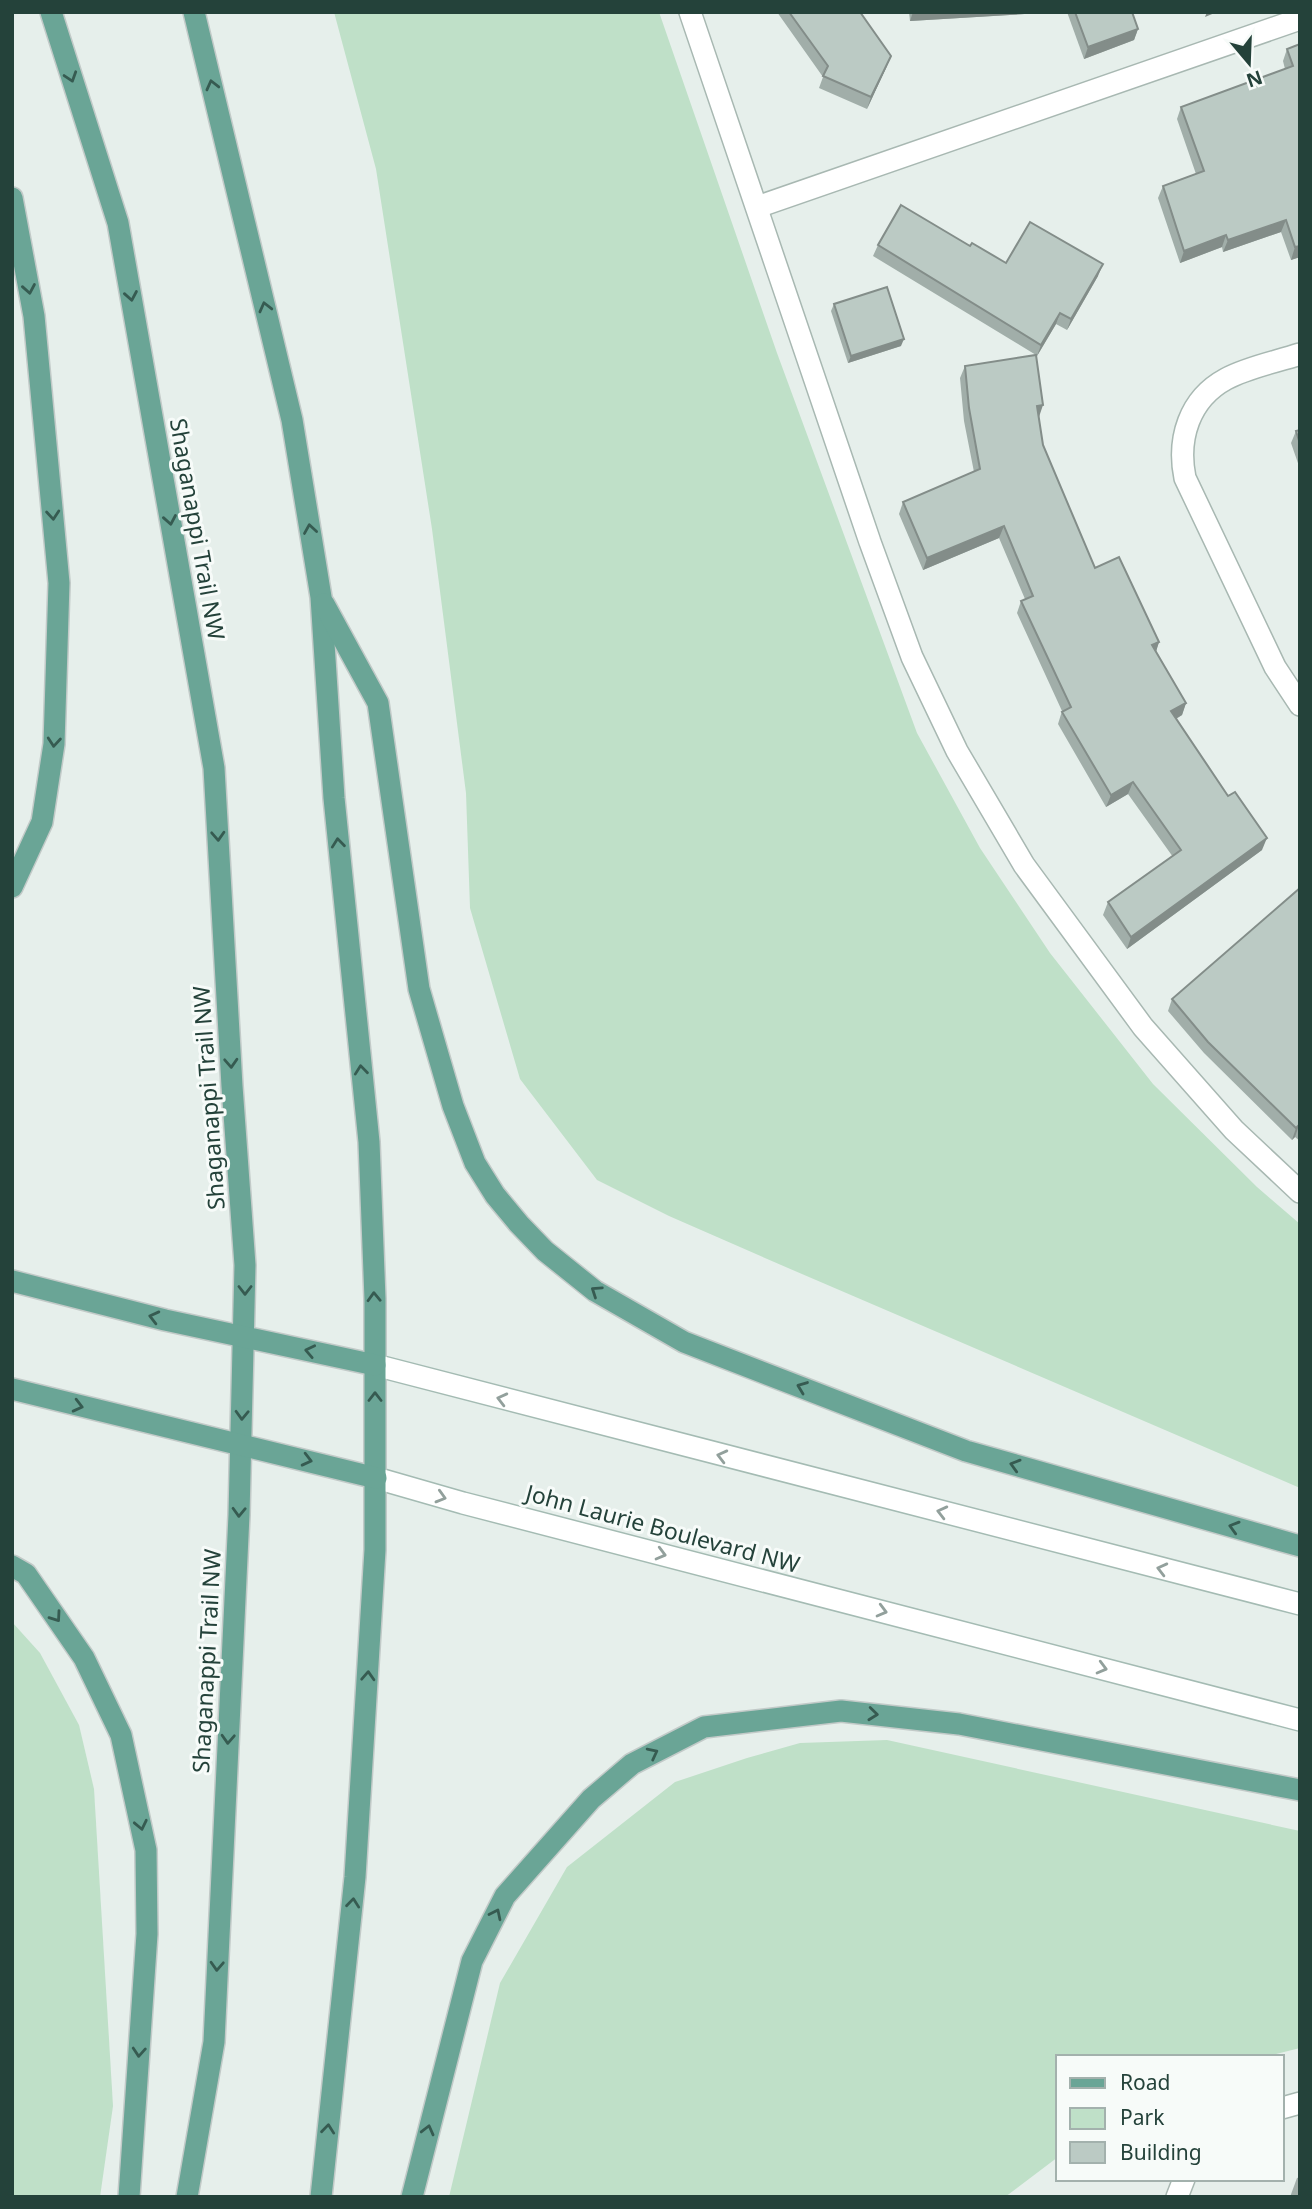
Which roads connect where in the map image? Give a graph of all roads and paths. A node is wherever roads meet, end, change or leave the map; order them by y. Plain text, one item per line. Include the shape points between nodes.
1 (51, 12) edge
2 (194, 12) edge
3 (690, 12) edge
4 (1300, 19) edge
5 (12, 198) edge
6 (757, 206) junction
7 (1300, 354) edge
8 (321, 597) junction
9 (1300, 705) edge
10 (12, 887) edge
11 (1300, 1192) edge
12 (12, 1281) edge
13 (245, 1336) junction
14 (375, 1365) junction
15 (12, 1389) edge
16 (241, 1444) junction
17 (376, 1478) junction
18 (1300, 1546) edge
19 (12, 1566) edge
20 (1300, 1604) edge
21 (1300, 1720) edge
22 (1300, 1790) edge
23 (129, 2197) edge
24 (187, 2197) edge
25 (321, 2197) edge
26 (412, 2197) edge

1 -> 13 main road, Shaganappi Trail NW via 118,223 214,768 246,1265
8 -> 2 main road via 292,420
3 - 6 main road
4 - 6 main road
5 -> 10 main road via 34,316 59,583 54,744 42,822
6 - 11 main road via 912,657 957,751 1024,865 1143,1027 1234,1130
7 - 9 main road via 1226,379 1209,392 1184,432 1182,464 1275,667
14 -> 8 main road via 369,1142 334,798
18 -> 8 main road via 966,1451 696,1347 595,1291 545,1251 495,1195 475,1163 453,1106 419,989 378,703
13 -> 12 main road
14 -> 13 main road
13 -> 16 main road, Shaganappi Trail NW
17 -> 14 main road
20 -> 14 main road
15 -> 16 main road, John Laurie Boulevard NW
16 -> 17 main road, John Laurie Boulevard NW
16 -> 24 main road, Shaganappi Trail NW via 214,2042
17 -> 21 main road, John Laurie Boulevard NW
25 -> 17 main road via 355,1877
19 -> 23 main road via 26,1574 84,1658 121,1735 146,1850 147,1934
26 -> 22 main road via 472,1961 505,1896 591,1799 632,1764 704,1727 841,1711 959,1724

